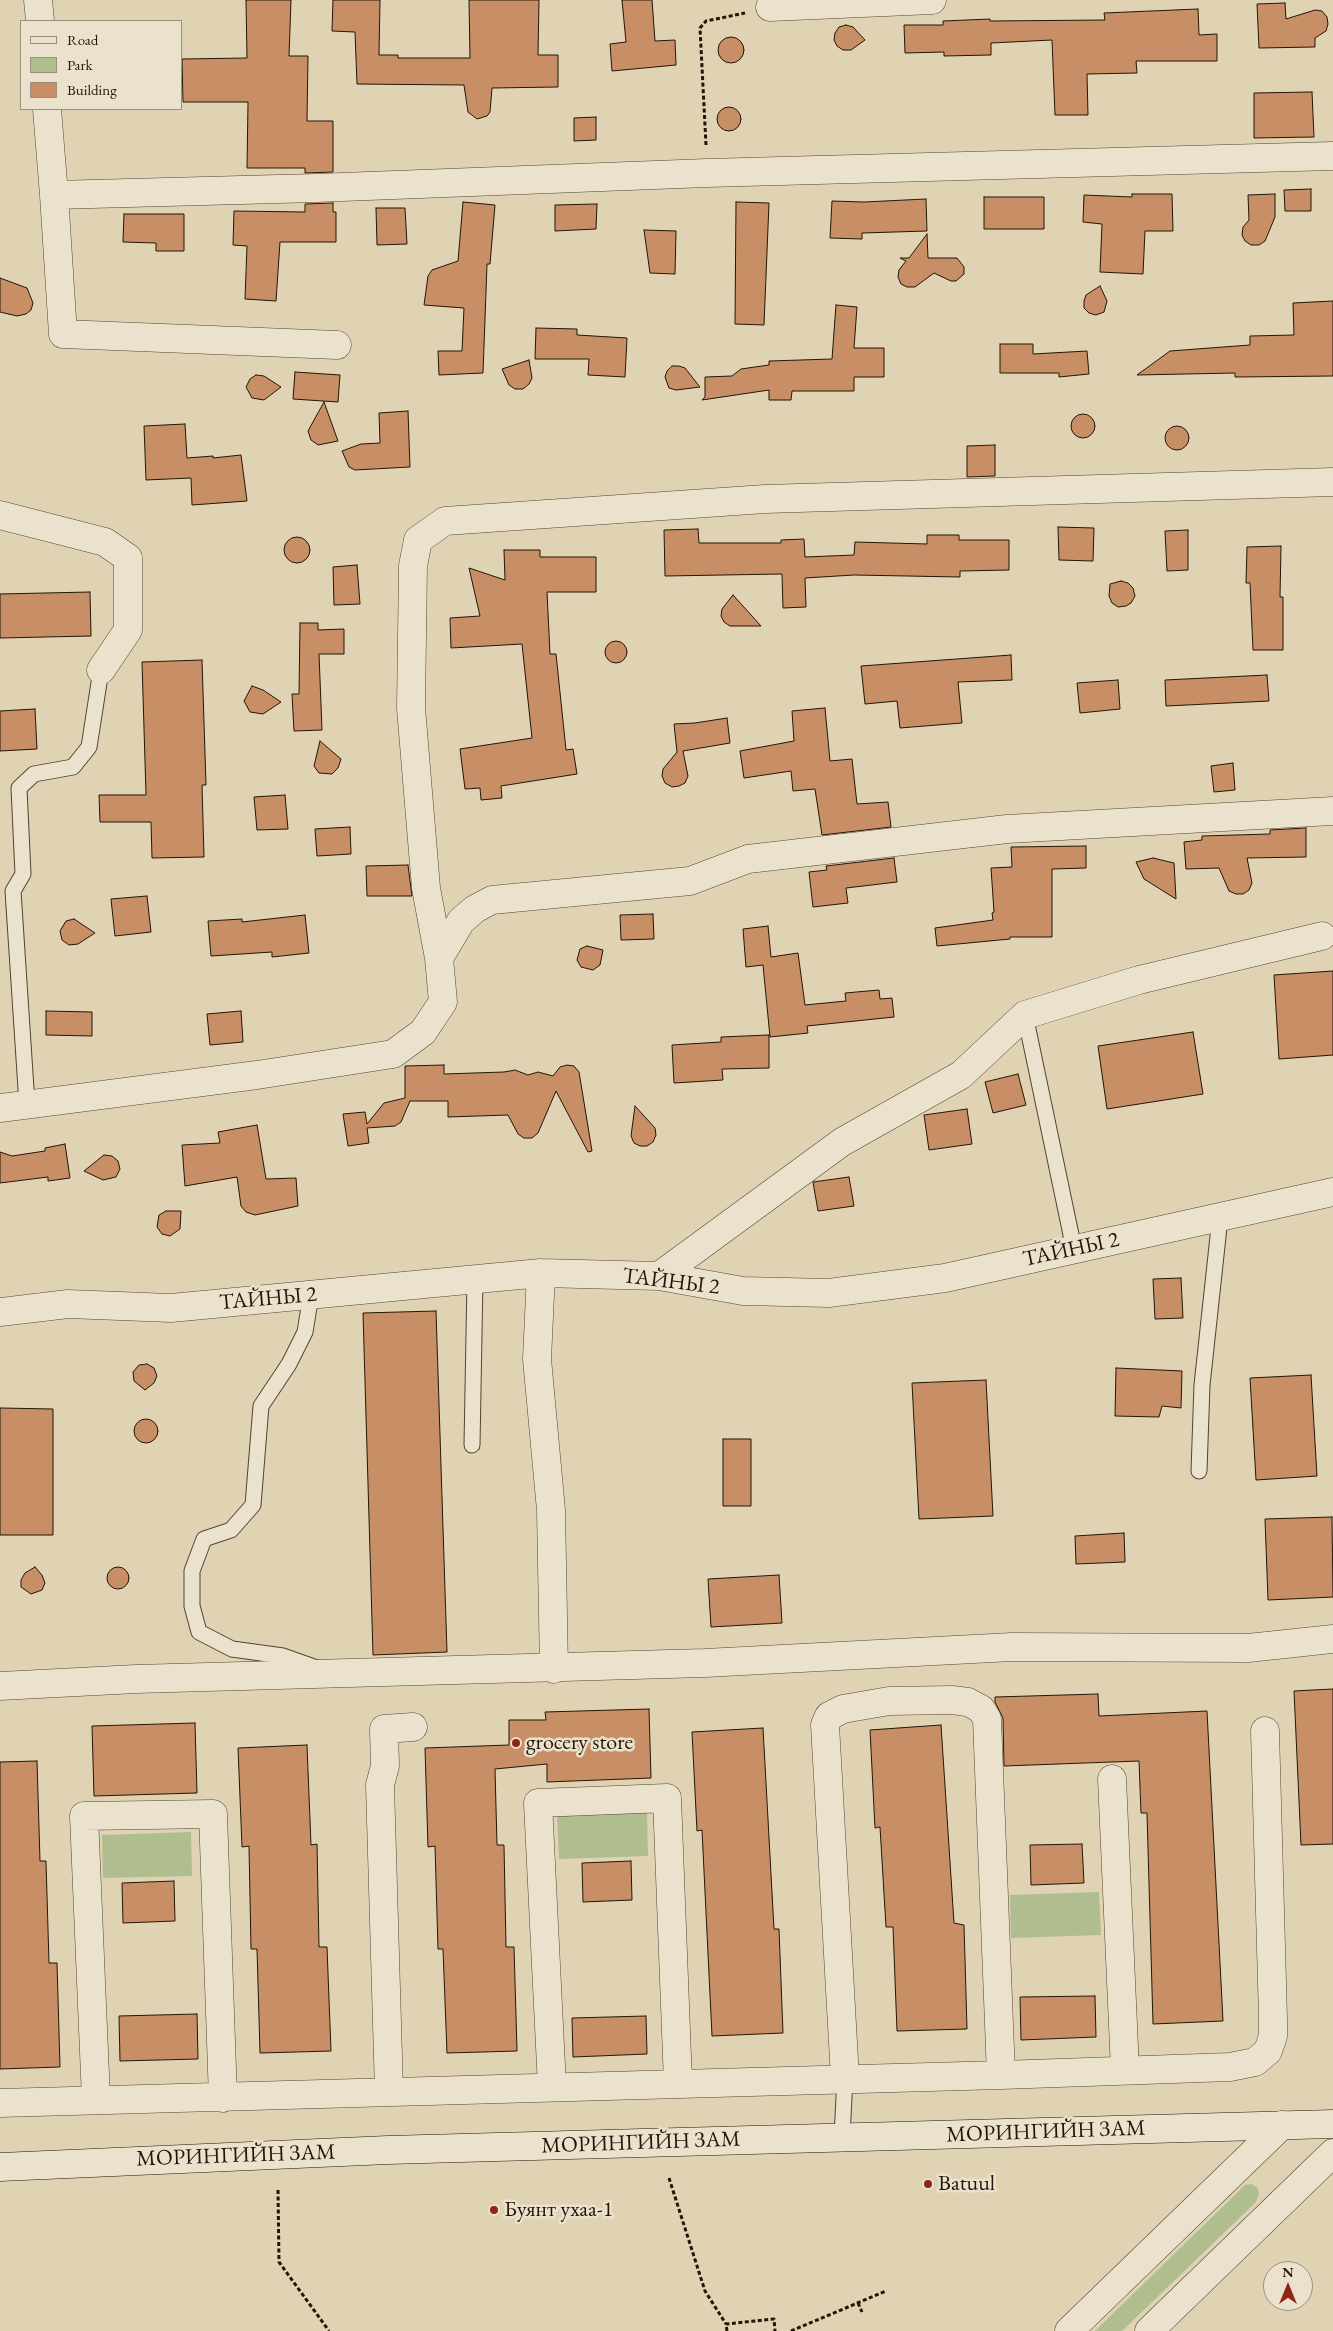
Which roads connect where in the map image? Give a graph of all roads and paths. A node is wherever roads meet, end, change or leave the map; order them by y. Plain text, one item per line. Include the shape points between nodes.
1 (38, 0) edge
2 (932, 0) edge
3 (770, 7) joint
4 (40, 20) edge
5 (47, 110) edge
6 (1333, 156) edge
7 (707, 173) junction
8 (54, 195) junction
9 (337, 345) dead end
10 (1333, 482) edge
11 (0, 515) edge
12 (101, 670) joint
13 (1333, 810) edge
14 (1322, 936) dead end
15 (439, 958) junction
16 (1025, 1015) junction
17 (27, 1104) junction
18 (0, 1108) edge
19 (1333, 1192) edge
20 (1220, 1218) junction
21 (1074, 1249) junction
22 (541, 1273) junction
23 (658, 1276) junction
24 (475, 1280) junction
25 (311, 1295) junction
26 (0, 1312) edge
27 (472, 1445) dead end
28 (1198, 1471) dead end
29 (1333, 1639) edge
30 (554, 1669) junction
31 (326, 1674) junction
32 (0, 1686) edge
33 (414, 1727) dead end
34 (1265, 1730) dead end
35 (1112, 1779) dead end
36 (1125, 2070) junction
37 (1001, 2074) junction
38 (845, 2078) junction
39 (678, 2083) junction
40 (552, 2087) junction
41 (389, 2091) junction
42 (223, 2098) junction
43 (96, 2099) junction
44 (0, 2103) edge
45 (1333, 2124) edge
46 (1282, 2125) junction
47 (842, 2138) junction
48 (1333, 2153) edge
49 (0, 2167) edge
50 (669, 2178) dead end
51 (278, 2190) dead end
52 (886, 2291) dead end
53 (858, 2303) junction
54 (862, 2312) dead end
55 (726, 2324) junction
56 (329, 2331) edge
57 (727, 2331) edge
58 (775, 2331) edge
59 (792, 2331) edge
60 (1069, 2331) edge
61 (1149, 2331) edge

1 - 4 street
2 - 3 street
3 - 7 path via 706,21 700,28
5 - 8 street
6 - 7 street
7 - 8 street
8 - 9 street via 63,334
10 - 15 street via 765,499 445,521 418,540 412,566 411,708 426,888
11 - 12 street via 105,542 128,558 128,630
12 - 17 lane via 89,747 73,767 34,774 19,788 23,874 13,891
13 - 15 street via 1007,829 748,859 690,881 492,900 461,921
14 - 16 street via 1139,980
15 - 17 street via 443,1002 423,1032 393,1054
16 - 21 lane
16 - 23 street via 960,1075 842,1142
17 - 18 street
19 - 20 street, ТАЙНЫ 2
20 - 21 street, ТАЙНЫ 2
20 - 28 lane via 1202,1385
21 - 23 street, ТАЙНЫ 2 via 945,1278 830,1293 743,1291
22 - 23 street, ТАЙНЫ 2
22 - 24 street, ТАЙНЫ 2
22 - 30 street via 537,1358 551,1510
24 - 25 street, ТАЙНЫ 2
24 - 27 lane
25 - 26 street, ТАЙНЫ 2 via 171,1308 68,1304
25 - 31 lane via 305,1332 289,1364 261,1406 253,1506 231,1530 204,1540 192,1571 192,1606 199,1632 223,1645 283,1656 314,1665
29 - 30 street via 1248,1648 1012,1647
30 - 31 street
31 - 32 street
33 - 41 street via 384,1729 385,1766 380,1785
34 - 36 street via 1273,2018 1273,2036 1268,2051 1255,2062 1230,2067
35 - 36 street
36 - 37 street
37 - 38 street
37 - 38 street via 987,1719 981,1709 968,1702 916,1700 843,1709 830,1716 825,1725
38 - 39 street
38 - 47 lane
39 - 40 street
39 - 40 street via 667,1798 538,1803
40 - 41 street
41 - 42 street
42 - 43 street
42 - 43 street via 213,1814 84,1816
43 - 44 street
45 - 46 street, МОРИНГИЙН ЗАМ
46 - 47 street, МОРИНГИЙН ЗАМ
46 - 60 street
47 - 49 street, МОРИНГИЙН ЗАМ via 378,2151
48 - 61 street
50 - 55 path via 705,2291
51 - 56 path via 279,2262
52 - 53 path
53 - 54 path
53 - 59 path
55 - 57 path
55 - 58 path via 774,2319

